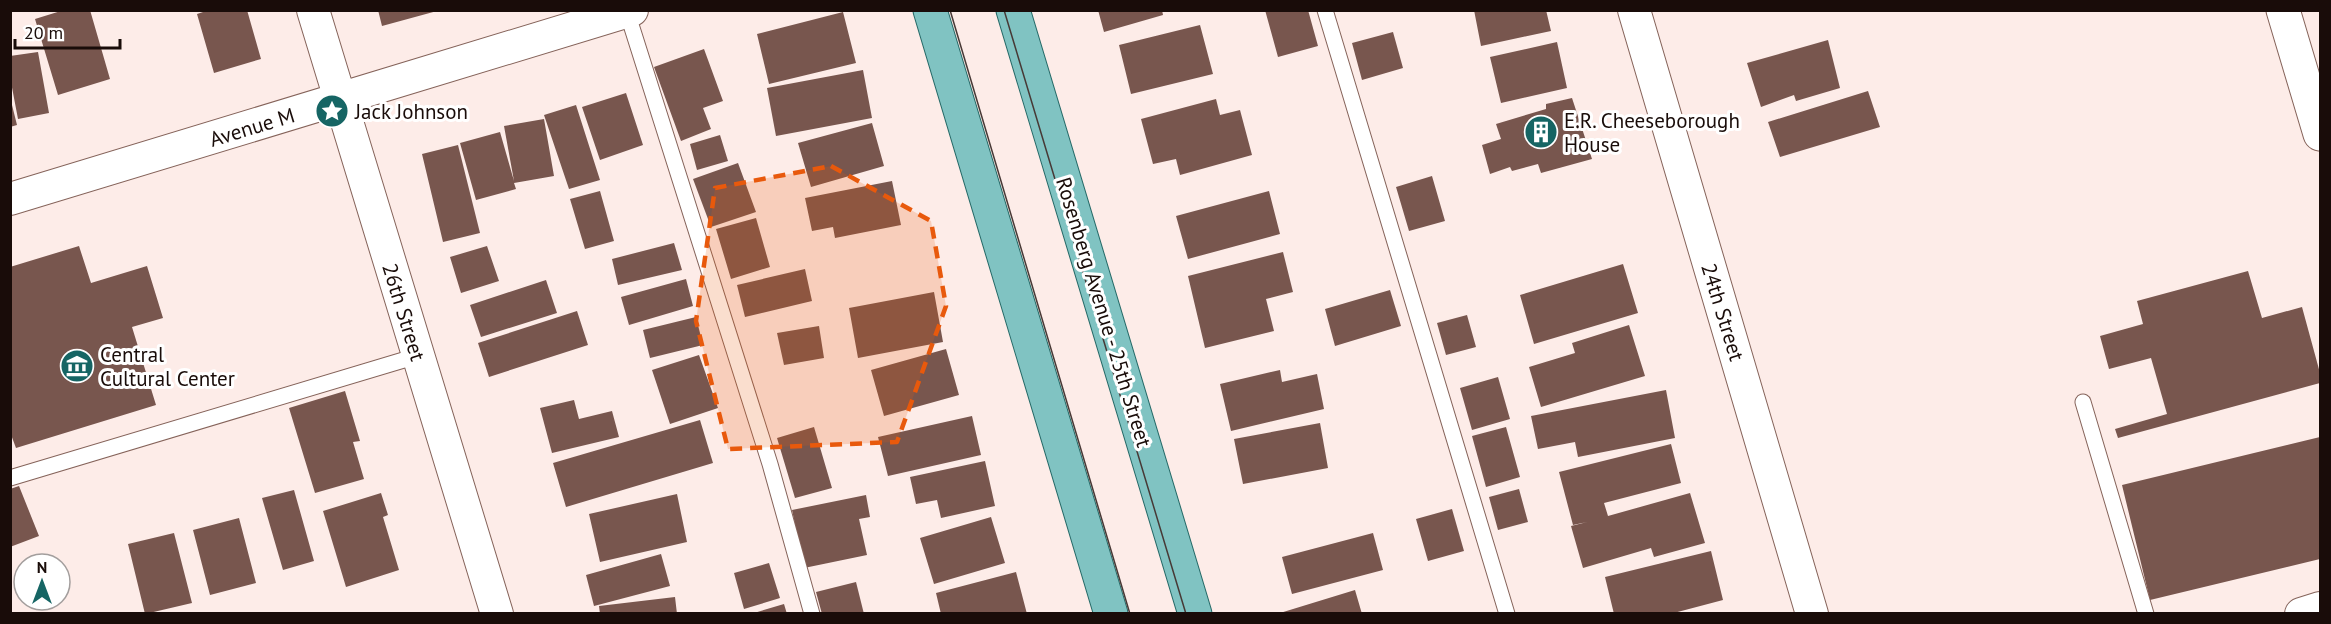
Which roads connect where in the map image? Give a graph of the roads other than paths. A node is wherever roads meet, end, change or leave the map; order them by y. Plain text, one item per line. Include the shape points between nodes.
1 (313, 10) edge
2 (930, 10) edge
3 (1013, 10) edge
4 (1325, 10) edge
5 (1634, 10) edge
6 (2283, 10) edge
7 (629, 11) edge
8 (340, 100) junction
9 (2320, 134) edge
10 (10, 199) edge
11 (417, 356) junction
12 (2082, 402) dead end
13 (10, 478) edge
14 (2320, 608) edge
15 (497, 614) edge
16 (812, 614) edge
17 (1111, 614) edge
18 (1195, 614) edge
19 (1507, 614) edge
20 (1812, 614) edge
21 (2146, 614) edge
22 (2301, 614) edge

1 - 8 street, 26th Street
2 - 17 main road
3 - 18 main road, Rosenberg Avenue - 25th Street
4 - 19 lane
5 - 20 street, 24th Street
6 - 9 street
7 - 8 street, Avenue M
7 - 16 lane via 770,464
8 - 10 street, Avenue M
8 - 11 street, 26th Street
11 - 13 lane
11 - 15 street, 26th Street
12 - 21 lane
14 - 22 street

